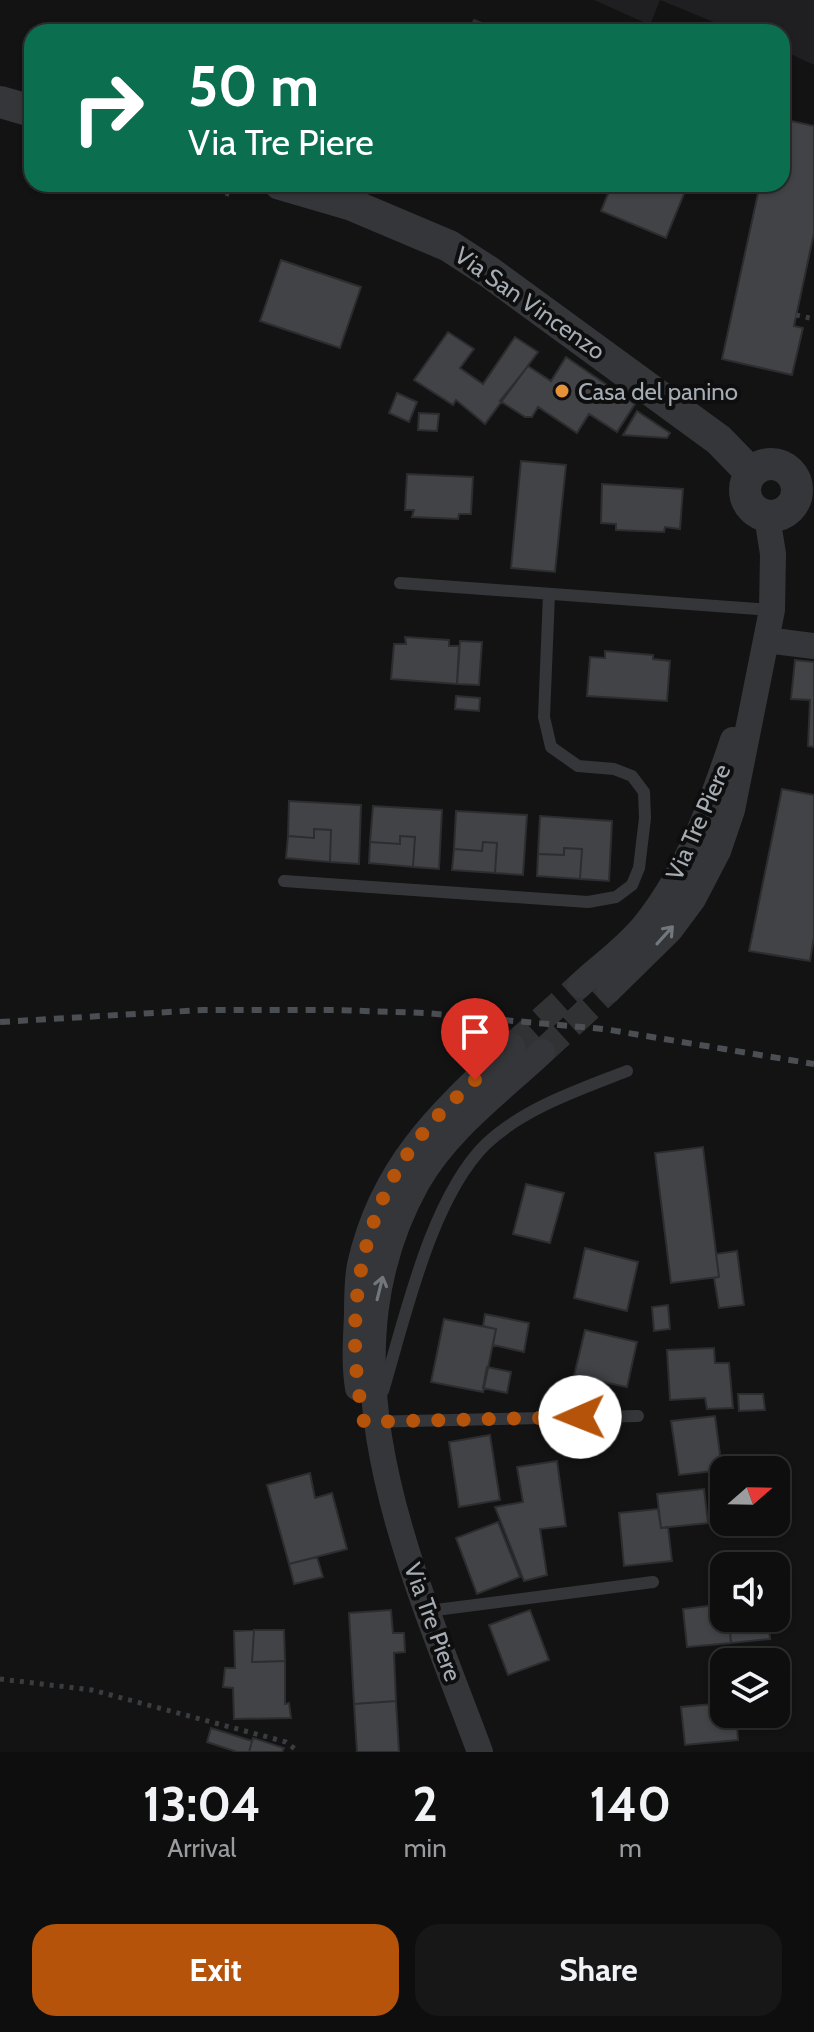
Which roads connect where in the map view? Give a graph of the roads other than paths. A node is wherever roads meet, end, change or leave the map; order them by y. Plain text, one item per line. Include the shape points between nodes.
1 (0, 102) edge
2 (24, 109) edge
3 (307, 192) edge
4 (751, 473) junction
5 (805, 479) edge
6 (767, 516) junction
7 (400, 583) dead end
8 (549, 594) junction
9 (772, 610) junction
10 (766, 640) junction
11 (814, 646) edge
12 (757, 677) junction
13 (284, 881) dead end
14 (580, 985) tunnel mouth
15 (609, 990) tunnel mouth
16 (512, 1046) tunnel mouth
17 (542, 1052) tunnel mouth
18 (627, 1071) dead end
19 (638, 1416) dead end
20 (370, 1421) junction
21 (653, 1582) dead end
22 (428, 1611) junction
23 (480, 1752) edge

1 - 2 street
3 - 4 street, Via San Vincenzo via 449,246 719,440
4 - 5 street via 776,464
4 - 6 street via 745,496 753,509
5 - 6 street via 785,513
6 - 9 street
7 - 8 lane
8 - 9 lane
8 - 13 lane via 544,717 551,747 578,766 632,776 644,792 639,868 632,885 616,897 588,902
9 - 10 street
10 - 11 street
10 - 12 street
12 - 14 street, Via Tre Piere via 709,810 674,882 645,925
15 -> 12 street via 670,930 718,851 743,763
16 - 20 street, Via Tre Piere via 424,1132 380,1204 359,1267 356,1374
20 -> 17 street, Via Tre Piere via 374,1309 404,1211 437,1154
18 - 20 lane via 542,1105 487,1144 463,1173 442,1211
19 - 20 lane
20 - 22 street, Via Tre Piere
21 - 22 lane
22 - 23 street, Via Tre Piere

